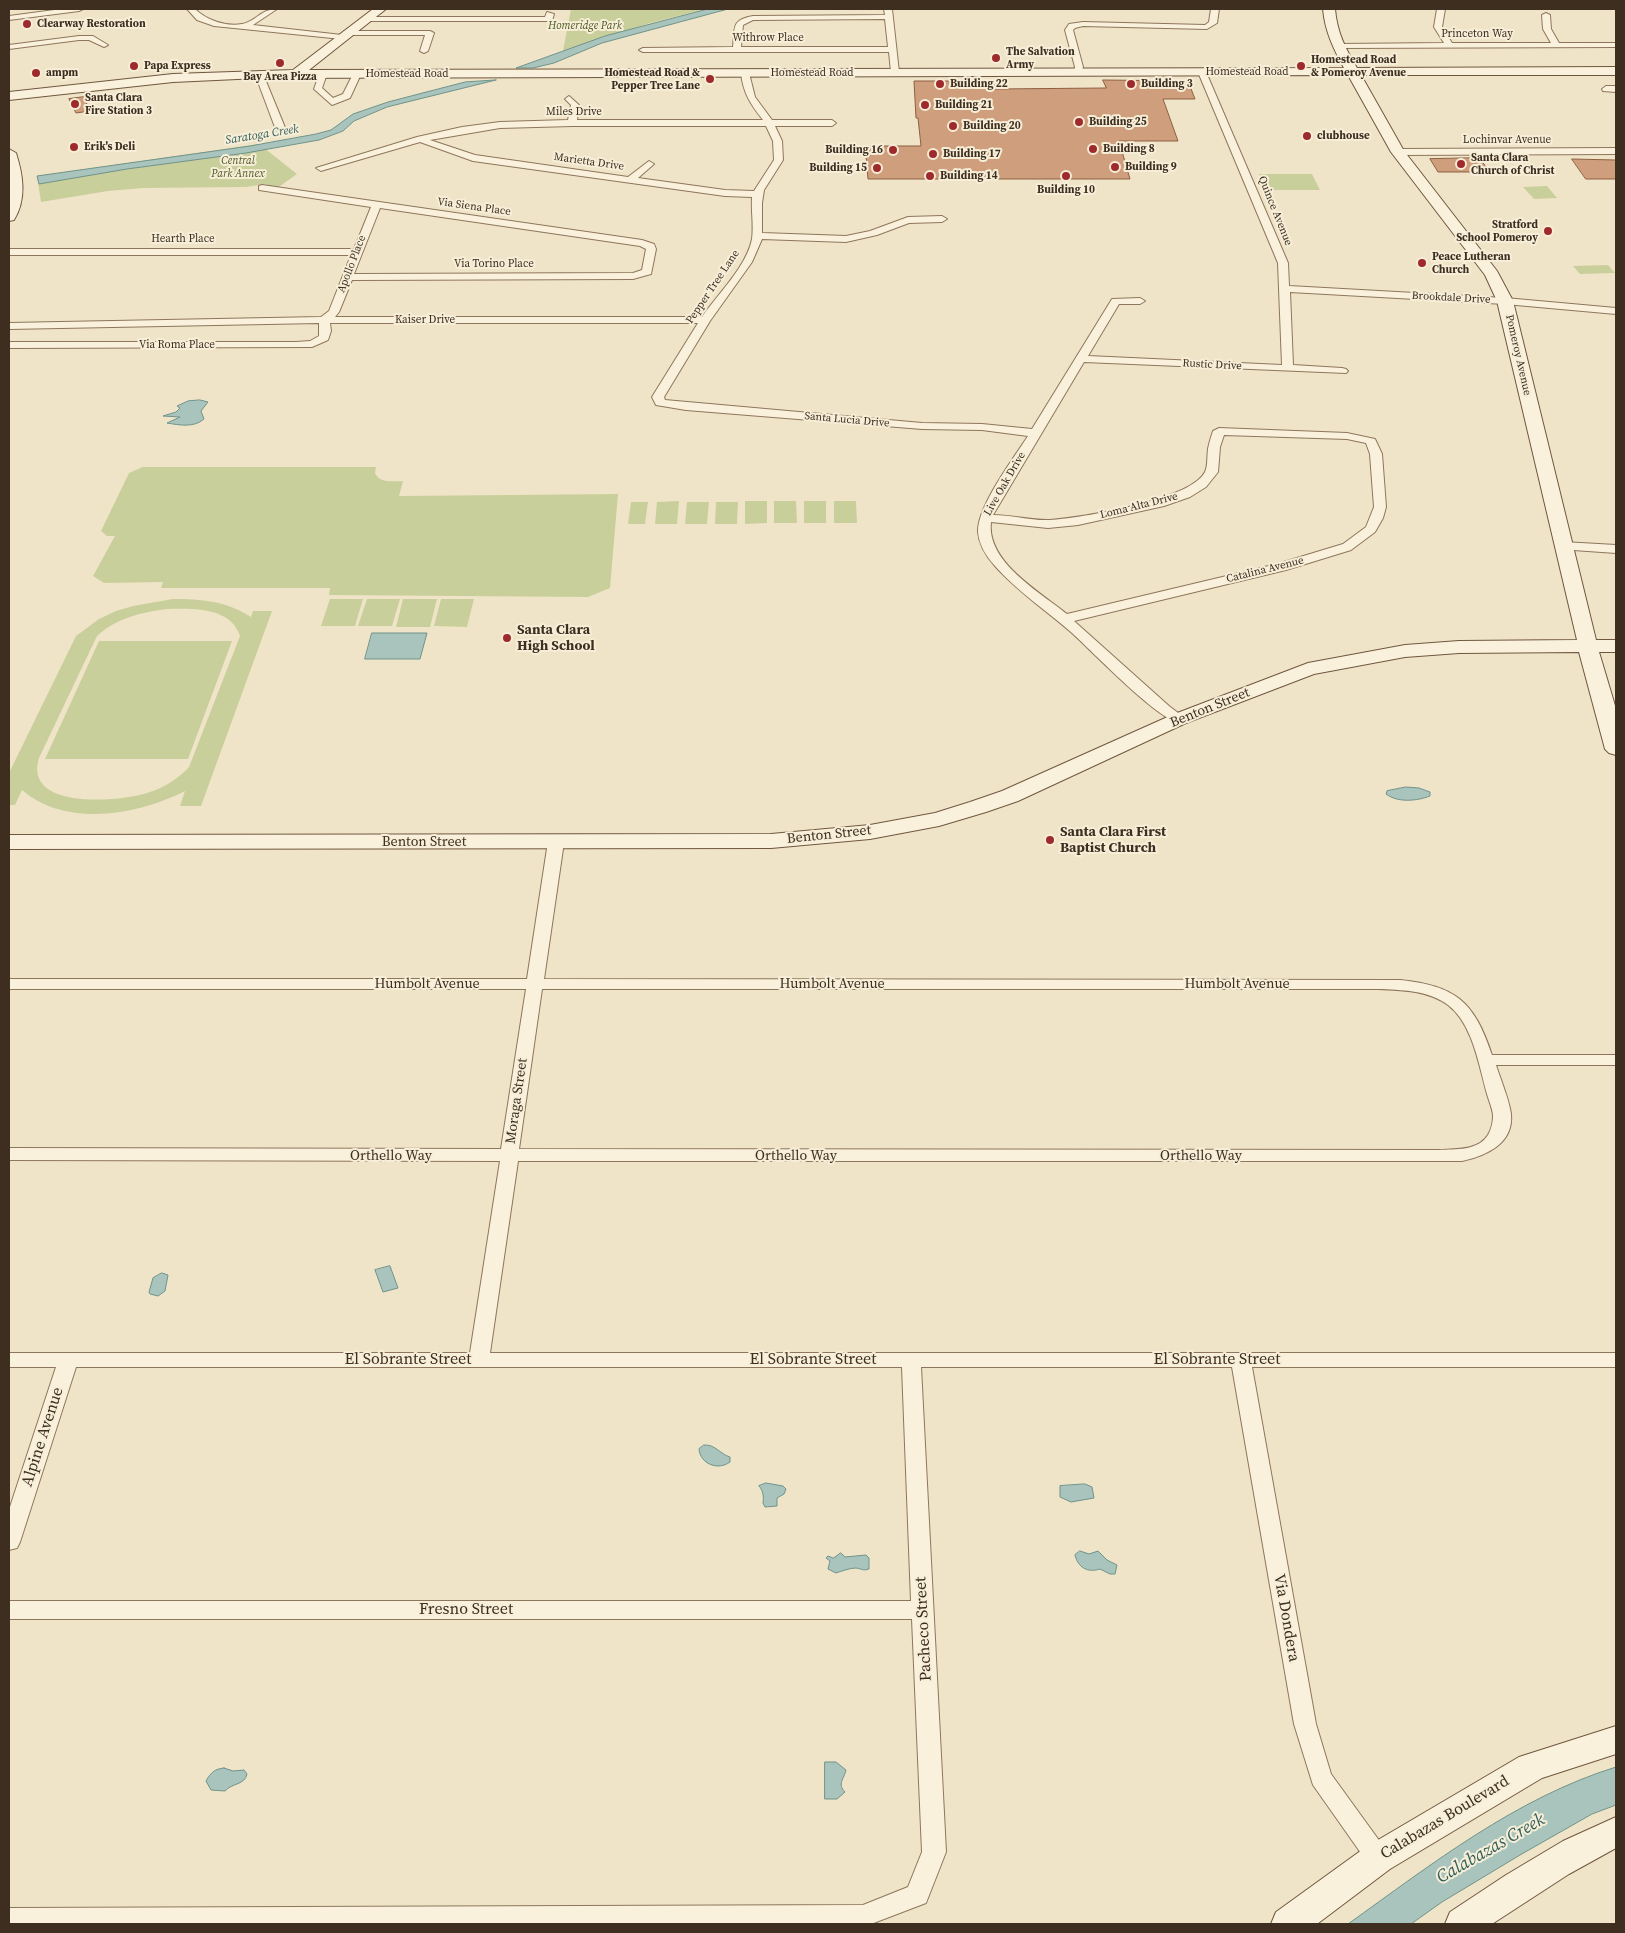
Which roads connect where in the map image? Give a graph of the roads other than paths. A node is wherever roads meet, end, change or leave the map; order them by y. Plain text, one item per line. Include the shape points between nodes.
1 (79, 9) edge
2 (191, 9) edge
3 (273, 9) edge
4 (380, 9) edge
5 (1215, 9) edge
6 (1329, 9) edge
7 (1441, 9) edge
8 (485, 10) edge
9 (888, 13) edge
10 (550, 14) dead end
11 (1546, 15) dead end
12 (9, 18) edge
13 (479, 19) junction
14 (366, 20) junction
15 (243, 28) junction
16 (344, 35) junction
17 (104, 45) dead end
18 (1449, 45) junction
19 (1556, 45) junction
20 (1616, 45) edge
21 (1338, 46) junction
22 (9, 47) edge
23 (737, 49) junction
24 (892, 49) junction
25 (643, 50) dead end
26 (424, 51) dead end
27 (1352, 71) junction
28 (1616, 71) edge
29 (895, 72) junction
30 (1078, 72) junction
31 (1202, 72) junction
32 (745, 73) junction
33 (259, 74) junction
34 (296, 74) junction
35 (323, 74) junction
36 (357, 74) junction
37 (1606, 89) dead end
38 (1616, 89) edge
39 (9, 96) edge
40 (569, 99) dead end
41 (454, 119) dead end
42 (572, 123) junction
43 (770, 123) junction
44 (832, 123) dead end
45 (281, 130) dead end
46 (462, 130) junction
47 (420, 139) junction
48 (1616, 151) edge
49 (1398, 152) junction
50 (9, 153) edge
51 (649, 164) dead end
52 (321, 168) dead end
53 (632, 179) junction
54 (262, 188) dead end
55 (758, 194) junction
56 (376, 205) junction
57 (9, 216) edge
58 (942, 218) dead end
59 (758, 236) junction
60 (9, 252) edge
61 (357, 252) junction
62 (642, 275) joint
63 (347, 277) junction
64 (1285, 289) junction
65 (1140, 301) dead end
66 (1505, 301) junction
67 (1616, 311) edge
68 (9, 320) edge
69 (324, 320) junction
70 (705, 320) junction
71 (104, 324) junction
72 (9, 326) edge
73 (103, 341) junction
74 (9, 345) edge
75 (1081, 359) junction
76 (1288, 370) junction
77 (1342, 371) dead end
78 (660, 402) joint
79 (1034, 433) junction
80 (1371, 442) joint
81 (984, 518) junction
82 (1563, 546) junction
83 (1616, 549) edge
84 (1064, 619) junction
85 (1588, 646) junction
86 (1616, 646) edge
87 (1179, 719) junction
88 (1616, 746) edge
89 (9, 842) edge
90 (556, 842) junction
91 (9, 984) edge
92 (534, 984) junction
93 (1485, 1060) junction
94 (1616, 1060) edge
95 (9, 1154) edge
96 (509, 1156) junction
97 (9, 1360) edge
98 (68, 1360) junction
99 (479, 1360) junction
100 (911, 1360) junction
101 (1241, 1360) junction
102 (1616, 1360) edge
103 (9, 1542) edge
104 (9, 1610) edge
105 (924, 1610) junction
106 (1616, 1740) edge
107 (1616, 1832) edge
108 (1378, 1858) junction
109 (917, 1895) joint
110 (9, 1919) edge
111 (1289, 1924) edge
112 (1463, 1924) edge

1 - 12 street
2 - 15 street via 200,18 214,24
3 - 15 street
4 - 14 main road
5 - 30 street via 1213,23 1207,27 1072,26 1069,30
6 - 21 main road, Pomeroy Avenue via 1331,28
7 - 18 street via 1438,27
8 - 13 street
9 - 23 street via 743,20 739,24
9 - 24 street
10 - 13 street via 549,19
11 - 19 street via 1547,30
13 - 14 street
14 - 16 main road
15 - 16 street
16 - 26 street via 430,33
16 - 34 main road
17 - 22 street via 90,38 80,38
18 - 19 street, Princeton Way
18 - 21 street, Princeton Way
19 - 20 street, Princeton Way
21 - 27 main road, Pomeroy Avenue
23 - 24 street, Withrow Place
23 - 25 street, Withrow Place
24 - 29 street
27 - 28 main road, Homestead Road
27 - 31 main road, Homestead Road
27 - 49 main road, Pomeroy Avenue
29 - 30 main road, Homestead Road
29 - 32 main road, Homestead Road
30 - 31 main road, Homestead Road
31 - 64 street, Quince Avenue via 1283,263
32 - 36 main road, Homestead Road
32 - 43 street via 747,93 753,105
33 - 34 main road, Homestead Road
33 - 39 main road, Homestead Road via 174,78
33 - 45 street
34 - 35 main road, Homestead Road
35 - 36 main road, Homestead Road
35 - 36 street via 318,89 328,103 347,96
37 - 38 street
40 - 42 street via 575,105
41 - 46 street
42 - 43 street, Miles Drive
42 - 46 street, Miles Drive
43 - 44 street, Miles Drive
43 - 55 street via 777,136 779,155 775,171 759,188
46 - 47 street, Miles Drive
47 - 52 street, Miles Drive
47 - 53 street, Marietta Drive via 473,158
48 - 49 street, Lochinvar Avenue
49 - 66 main road, Pomeroy Avenue via 1492,274
50 - 57 main road via 18,184
51 - 53 street
53 - 55 street, Marietta Drive via 726,193
54 - 56 street, Via Siena Place
55 - 59 street, Pepper Tree Lane
56 - 61 street, Apollo Place
56 - 62 street, Via Siena Place via 642,243 650,246 651,250 647,272
58 - 59 street via 908,220 846,239
59 - 70 street, Pepper Tree Lane via 752,253
60 - 61 street, Hearth Place
61 - 63 street, Apollo Place
62 - 63 street, Via Torino Place
63 - 69 street, Apollo Place via 334,312
64 - 66 street, Brookdale Drive
64 - 76 street, Quince Avenue
65 - 75 street, Live Oak Drive via 1116,301
66 - 67 street, Brookdale Drive
66 - 82 main road, Pomeroy Avenue
68 - 71 street, Kaiser Drive
69 - 70 street, Kaiser Drive
69 - 71 street, Kaiser Drive
69 - 73 street, Via Roma Place via 324,338 312,344
70 - 78 street, Pepper Tree Lane via 658,397
71 - 72 street, Kaiser Drive
71 - 73 street
73 - 74 street, Via Roma Place
75 - 76 street, Rustic Drive
75 - 79 street, Live Oak Drive
76 - 77 street, Rustic Drive
78 - 79 street, Santa Lucia Drive via 686,407
79 - 81 street, Live Oak Drive
80 - 81 street, Loma Alta Drive via 1347,436 1219,431 1212,472 1202,484 1186,494 1078,521 1048,524
80 - 84 street, Catalina Avenue via 1376,454 1380,507 1370,529 1347,547 1280,567
81 - 84 street, Live Oak Drive via 987,545 994,557
82 - 83 street
82 - 85 main road, Pomeroy Avenue
84 - 87 street, Live Oak Drive
85 - 86 main road, Benton Street
85 - 87 main road, Benton Street via 1458,647 1405,651 1339,662 1308,669
85 - 88 main road, Pomeroy Avenue
87 - 90 main road, Benton Street via 1010,796 939,819 862,833 771,841
89 - 90 main road, Benton Street
90 - 92 street, Moraga Street
91 - 92 street, Humbolt Avenue
92 - 93 street, Humbolt Avenue via 1403,985 1426,989 1460,1007 1472,1023
92 - 96 street, Moraga Street
93 - 94 street
93 - 96 street, Orthello Way via 1502,1115 1501,1129 1496,1140 1468,1155
95 - 96 street, Orthello Way
96 - 99 street, Moraga Street
97 - 98 street, El Sobrante Street
98 - 99 street, El Sobrante Street
98 - 103 street, Alpine Avenue
99 - 100 street, El Sobrante Street
100 - 101 street, El Sobrante Street
100 - 105 street, Pacheco Street
101 - 102 street, El Sobrante Street
101 - 108 street, Via Dondera via 1305,1724 1321,1778
104 - 105 street, Fresno Street
105 - 109 street, Pacheco Street via 934,1852
106 - 108 main road, Calabazas Boulevard via 1531,1767
107 - 112 main road via 1576,1850 1519,1884
108 - 111 main road, Calabazas Boulevard
109 - 110 street via 863,1916

